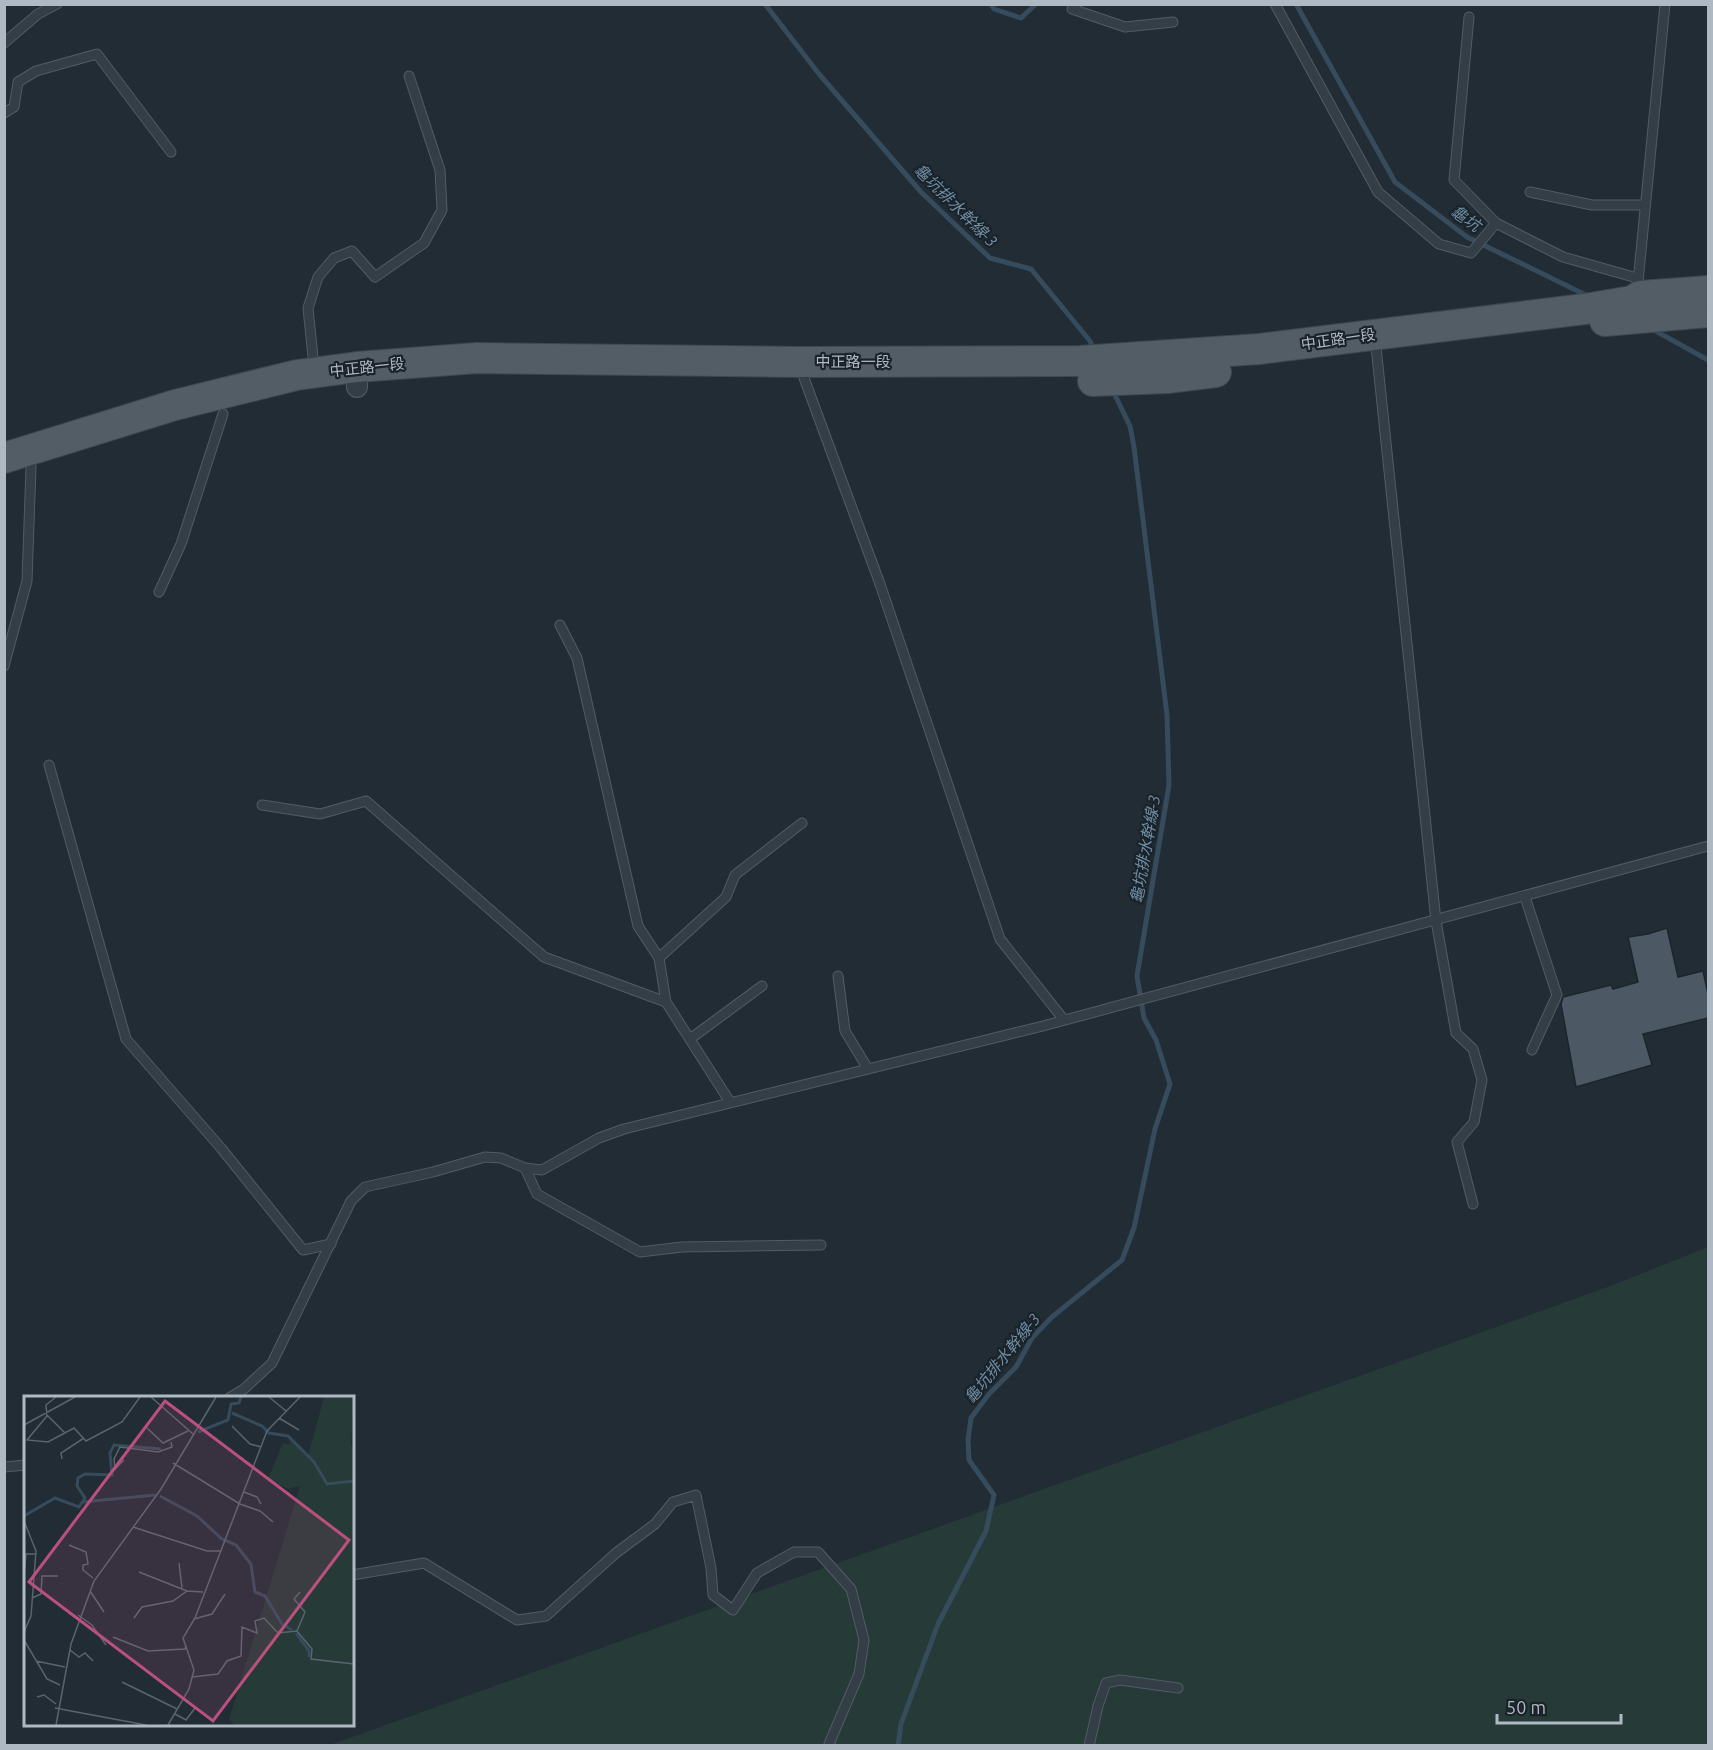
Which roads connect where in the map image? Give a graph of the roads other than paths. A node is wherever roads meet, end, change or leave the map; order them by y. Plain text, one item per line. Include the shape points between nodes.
1 (57, 4) edge
2 (1076, 4) edge
3 (1275, 4) edge
4 (1665, 4) edge
5 (1469, 17) dead end
6 (1173, 22) dead end
7 (4, 43) edge
8 (409, 76) dead end
9 (4, 113) edge
10 (171, 152) dead end
11 (1530, 192) dead end
12 (1644, 205) junction
13 (1496, 224) junction
14 (1708, 291) edge
15 (1638, 298) junction
16 (1708, 312) edge
17 (1376, 344) junction
18 (804, 370) junction
19 (315, 373) junction
20 (357, 377) junction
21 (223, 414) junction
22 (17, 463) edge
23 (159, 592) dead end
24 (560, 625) dead end
25 (4, 666) edge
26 (49, 765) dead end
27 (262, 805) dead end
28 (802, 823) dead end
29 (1708, 846) edge
30 (1525, 897) junction
31 (1436, 921) junction
32 (659, 958) junction
33 (838, 976) dead end
34 (762, 986) dead end
35 (666, 1002) junction
36 (1064, 1020) junction
37 (690, 1039) junction
38 (1532, 1050) dead end
39 (868, 1069) junction
40 (730, 1102) junction
41 (525, 1168) junction
42 (1473, 1204) dead end
43 (331, 1244) junction
44 (821, 1245) dead end
45 (232, 1396) edge
46 (24, 1465) edge
47 (4, 1467) edge
48 (354, 1575) edge
49 (1178, 1688) dead end
50 (831, 1746) edge
51 (1089, 1746) edge

1 - 7 lane via 38,14
2 - 6 lane via 1072,9 1125,27
3 - 13 lane via 1378,192 1439,244 1471,254
4 - 12 lane
5 - 13 lane via 1454,180
8 - 19 lane via 440,170 442,210 424,243 375,277 352,251 334,258 318,277 308,308
9 - 10 lane via 14,107 18,82 36,71 97,54
11 - 12 lane via 1592,206
12 - 15 lane
13 - 15 lane
14 - 15 main road, 中正路一段
15 - 16 main road, 中正路一段
15 - 17 main road, 中正路一段 via 1591,316 1386,350
17 - 18 main road, 中正路一段 via 1259,350 1103,370
17 - 31 lane
18 - 20 main road, 中正路一段
18 - 36 lane via 1000,939
19 - 20 main road, 中正路一段
19 - 22 main road, 中正路一段 via 175,405
20 - 21 main road, 中正路一段
21 - 22 main road, 中正路一段
21 - 23 lane via 181,544
22 - 25 lane via 27,580
24 - 32 lane via 577,658 638,926
26 - 43 lane via 126,1039 303,1250
27 - 35 lane via 321,814 366,801 543,957
28 - 32 lane via 735,875 726,897
29 - 30 lane
30 - 31 lane
30 - 38 lane via 1557,995
31 - 36 lane
31 - 42 lane via 1456,1033 1473,1049 1482,1080 1474,1122 1457,1142
32 - 35 lane
33 - 39 lane via 845,1031
34 - 37 lane
35 - 37 lane
36 - 39 lane
37 - 40 lane
39 - 40 lane
40 - 41 lane via 599,1138 542,1170
41 - 43 lane via 501,1158 485,1157 364,1187 351,1201
41 - 44 lane via 537,1194 640,1252
43 - 45 lane via 272,1363
46 - 47 lane
48 - 50 lane via 424,1563 517,1620 546,1616 656,1524 673,1502 696,1495 713,1595 733,1610 757,1573 794,1552 818,1552 851,1589 864,1640 859,1674
49 - 51 lane via 1120,1680 1106,1683

